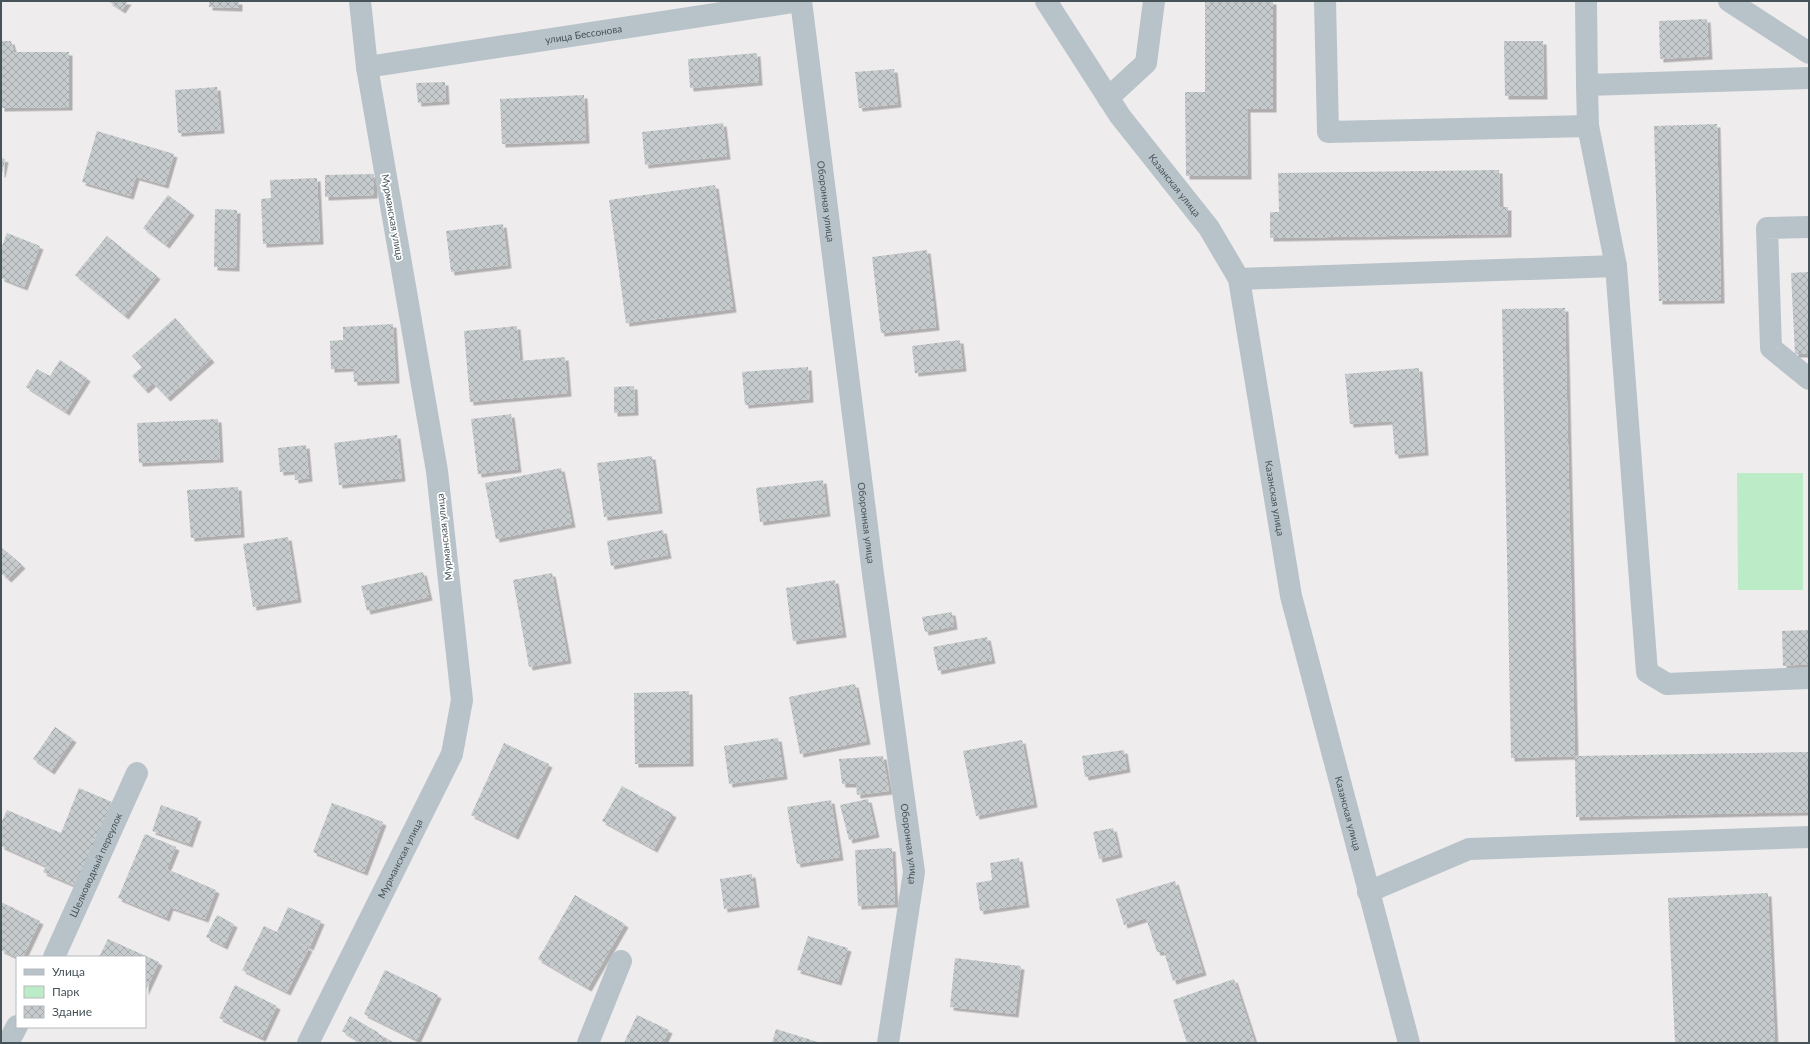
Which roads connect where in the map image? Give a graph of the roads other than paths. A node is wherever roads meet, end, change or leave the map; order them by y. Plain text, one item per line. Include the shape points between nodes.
1 (360, 1) edge
2 (800, 1) edge
3 (1046, 1) edge
4 (1154, 1) edge
5 (1325, 1) edge
6 (1586, 1) edge
7 (1729, 1) edge
8 (1809, 52) edge
9 (367, 67) junction
10 (1809, 78) edge
11 (1587, 85) junction
12 (1108, 98) junction
13 (1588, 126) junction
14 (1809, 227) edge
15 (1616, 266) junction
16 (1239, 279) junction
17 (1809, 379) edge
18 (1809, 678) edge
19 (137, 774) dead end
20 (1809, 837) edge
21 (1368, 892) junction
22 (55, 956) edge
23 (621, 961) dead end
24 (16, 1028) edge
25 (8, 1043) edge
26 (308, 1043) edge
27 (588, 1043) edge
28 (888, 1043) edge
29 (1409, 1043) edge

1 - 9 street, Мурманская улица
2 - 9 street, улица Бессонова
2 - 28 street, Оборонная улица via 914,872
3 - 12 street, Казанская улица
4 - 12 street via 1146,63
5 - 13 street via 1328,132
6 - 11 street
7 - 8 street
9 - 26 street, Мурманская улица via 436,471 462,700 452,754
10 - 11 street
11 - 13 street
12 - 16 street, Казанская улица via 1209,228
13 - 15 street
14 - 17 street via 1767,228 1772,348
15 - 16 street
15 - 18 street via 1647,672 1667,684
16 - 21 street, Казанская улица via 1291,596
19 - 22 street, Шелководный переулок
20 - 21 street via 1469,849
21 - 29 street, Казанская улица
23 - 27 street
24 - 25 street

